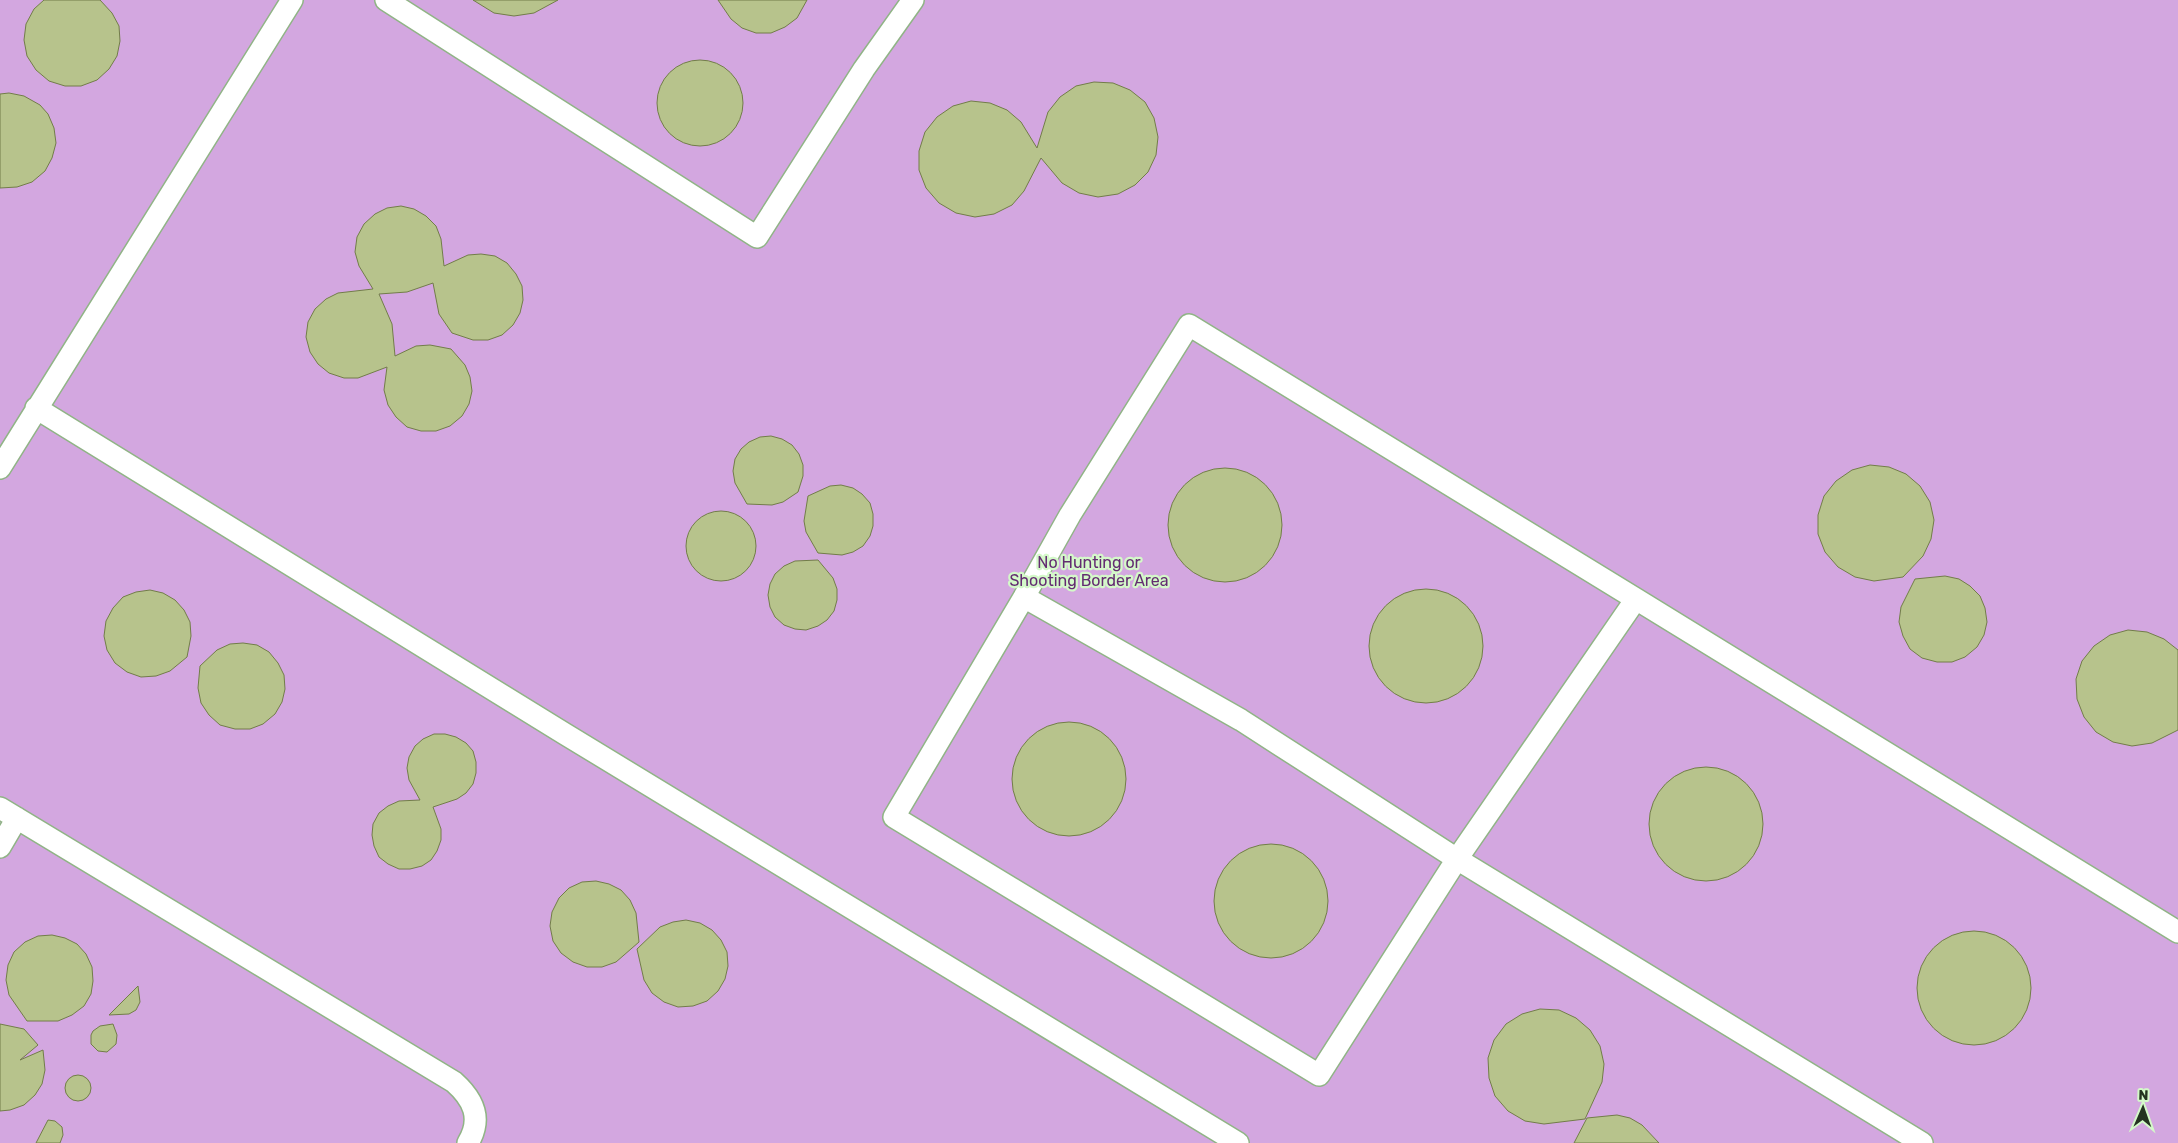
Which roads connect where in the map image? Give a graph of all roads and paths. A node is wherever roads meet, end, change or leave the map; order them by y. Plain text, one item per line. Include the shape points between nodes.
1 (292, 0) edge
2 (386, 0) edge
3 (913, 0) edge
4 (36, 408) junction
5 (0, 468) edge
6 (1024, 597) junction
7 (1636, 599) junction
8 (9, 813) edge
9 (0, 847) edge
10 (1457, 860) junction
11 (2178, 932) edge
12 (468, 1143) edge
13 (1238, 1143) edge
14 (1922, 1143) edge

1 - 4 street
2 - 3 street via 757,237
4 - 5 street
4 - 13 street
6 - 7 street via 1070,515 1189,325
6 - 10 street via 1242,720
6 - 10 street via 894,817 1319,1075
7 - 10 street
7 - 11 street
8 - 9 street
8 - 12 street via 454,1082 472,1101 475,1127
10 - 14 street

